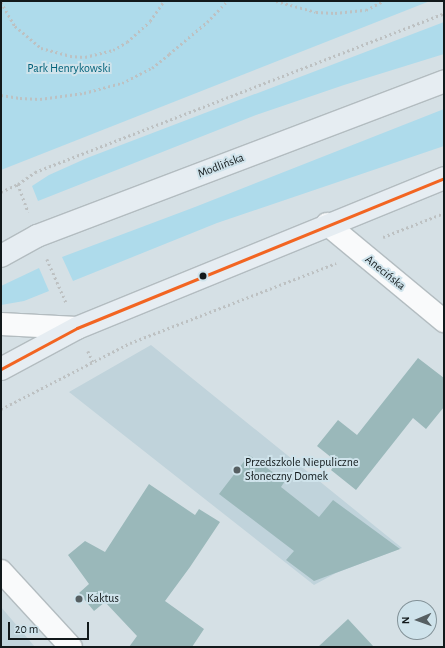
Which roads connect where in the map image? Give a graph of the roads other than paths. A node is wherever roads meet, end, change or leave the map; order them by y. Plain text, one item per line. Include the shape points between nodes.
1 (444, 81) edge
2 (444, 178) edge
3 (327, 224) junction
4 (1, 256) edge
5 (444, 321) edge
6 (1, 324) edge
7 (77, 328) junction
8 (1, 369) edge
9 (1, 571) edge
10 (70, 647) edge

1 - 4 main road, Modlińska via 37,236
2 - 3 main road
3 - 5 street, Anecińska
3 - 7 main road
6 - 7 street
7 - 8 main road
9 - 10 street

